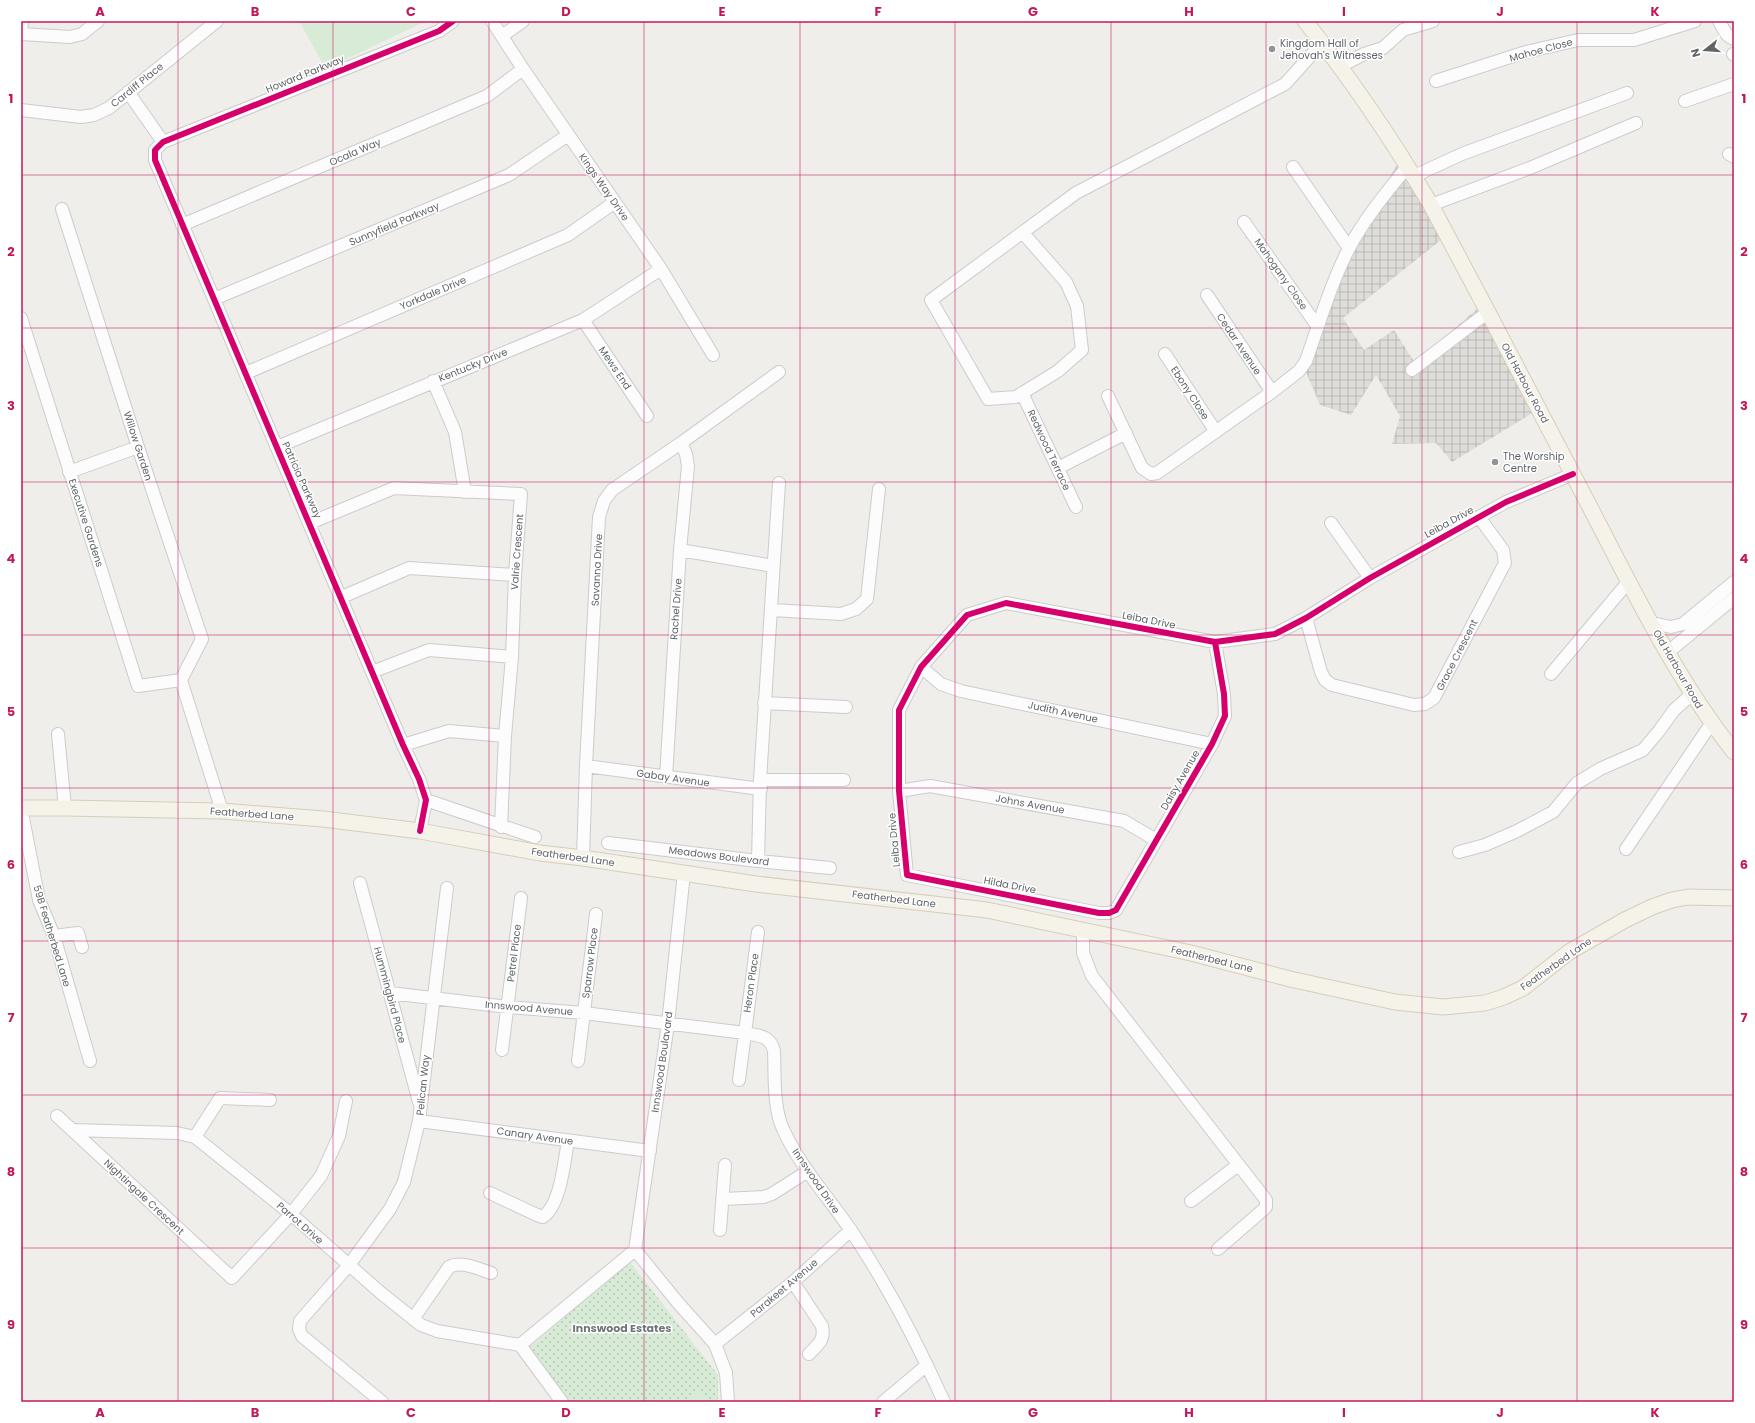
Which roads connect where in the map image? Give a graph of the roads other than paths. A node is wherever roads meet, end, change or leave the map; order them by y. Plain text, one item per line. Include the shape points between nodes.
1 (22, 21) edge
2 (98, 21) edge
3 (217, 21) edge
4 (453, 21) edge
5 (492, 21) edge
6 (522, 21) edge
7 (1305, 21) edge
8 (1433, 21) edge
9 (1694, 21) edge
10 (1719, 21) edge
11 (21, 34) edge
12 (502, 36) junction
13 (1732, 38) edge
14 (1322, 42) junction
15 (1341, 66) junction
16 (523, 69) junction
17 (1436, 81) dead end
18 (1734, 84) edge
19 (128, 92) junction
20 (1627, 93) dead end
21 (1685, 101) dead end
22 (21, 110) edge
23 (1636, 123) dead end
24 (568, 135) junction
25 (163, 142) junction
26 (1293, 167) dead end
27 (1411, 171) junction
28 (615, 202) junction
29 (1431, 205) junction
30 (62, 209) dead end
31 (1244, 222) dead end
32 (182, 225) junction
33 (1023, 232) junction
34 (1349, 248) junction
35 (661, 269) junction
36 (1207, 296) dead end
37 (214, 300) junction
38 (1488, 312) junction
39 (21, 318) edge
40 (584, 320) junction
41 (1318, 327) junction
42 (1165, 354) dead end
43 (713, 355) dead end
44 (1412, 370) dead end
45 (779, 372) dead end
46 (246, 373) junction
47 (434, 381) junction
48 (1272, 392) junction
49 (1022, 393) junction
50 (1108, 396) dead end
51 (648, 416) dead end
52 (1216, 432) junction
53 (1126, 433) junction
54 (682, 443) junction
55 (138, 447) junction
56 (277, 447) junction
57 (1058, 468) junction
58 (69, 472) junction
59 (1573, 474) junction
60 (779, 483) dead end
61 (879, 489) dead end
62 (465, 492) junction
63 (1076, 507) dead end
64 (1479, 517) junction
65 (310, 523) junction
66 (1331, 523) dead end
67 (680, 550) junction
68 (773, 566) junction
69 (515, 575) junction
70 (1370, 578) junction
71 (1629, 581) junction
72 (1734, 582) edge
73 (342, 598) junction
74 (1734, 598) edge
75 (772, 610) junction
76 (1306, 618) junction
77 (1652, 623) junction
78 (1215, 642) junction
79 (1668, 652) junction
80 (512, 657) junction
81 (921, 667) junction
82 (372, 672) junction
83 (1551, 674) dead end
84 (181, 680) junction
85 (1692, 694) junction
86 (764, 703) junction
87 (846, 707) dead end
88 (1711, 724) junction
89 (58, 734) dead end
90 (505, 736) junction
91 (1212, 744) junction
92 (403, 745) junction
93 (1734, 752) edge
94 (586, 766) junction
95 (666, 777) junction
96 (844, 780) dead end
97 (760, 785) junction
98 (899, 791) junction
99 (426, 800) junction
100 (21, 808) edge
101 (65, 808) junction
102 (222, 811) junction
103 (501, 827) junction
104 (420, 831) junction
105 (535, 838) dead end
106 (1156, 840) junction
107 (608, 843) dead end
108 (1626, 849) dead end
109 (1459, 852) dead end
110 (583, 858) junction
111 (758, 861) junction
112 (830, 868) dead end
113 (684, 873) junction
114 (907, 875) joint
115 (360, 883) dead end
116 (447, 888) dead end
117 (1018, 897) junction
118 (521, 898) dead end
119 (1734, 898) edge
120 (1109, 913) joint
121 (596, 914) dead end
122 (1013, 915) junction
123 (1084, 929) junction
124 (758, 932) dead end
125 (54, 936) junction
126 (82, 947) dead end
127 (390, 993) junction
128 (433, 998) junction
129 (508, 1007) junction
130 (584, 1013) junction
131 (668, 1024) junction
132 (745, 1033) junction
133 (502, 1050) dead end
134 (90, 1061) dead end
135 (578, 1061) dead end
136 (739, 1080) dead end
137 (270, 1100) dead end
138 (346, 1101) dead end
139 (420, 1108) junction
140 (57, 1116) dead end
141 (419, 1121) junction
142 (72, 1130) junction
143 (195, 1137) junction
144 (568, 1141) junction
145 (650, 1151) junction
146 (725, 1165) dead end
147 (1238, 1165) junction
148 (808, 1171) junction
149 (490, 1193) dead end
150 (724, 1199) junction
151 (1191, 1202) dead end
152 (291, 1214) junction
153 (720, 1230) dead end
154 (851, 1230) junction
155 (1218, 1249) dead end
156 (635, 1250) junction
157 (349, 1265) junction
158 (490, 1273) dead end
159 (793, 1282) junction
160 (413, 1319) junction
161 (715, 1344) junction
162 (520, 1345) junction
163 (809, 1354) dead end
164 (927, 1365) junction
165 (382, 1402) edge
166 (562, 1402) edge
167 (728, 1402) edge
168 (883, 1402) edge
169 (944, 1402) edge

1 - 11 street
2 - 11 street via 82,34 70,37
3 - 19 street, Cardiff Place
4 - 25 street, Howard Parkway via 439,31
5 - 12 street, Kings Way Drive
6 - 12 street
7 - 14 main road, Old Harbour Road
8 - 15 street via 1403,30 1383,48
9 - 17 street, Mahoe Close via 1634,40 1578,40 1526,52
10 - 13 street
12 - 16 street, Kings Way Drive
14 - 15 main road, Old Harbour Road
14 - 33 street via 1285,84 1076,193
15 - 27 main road, Old Harbour Road
16 - 24 street, Kings Way Drive
16 - 32 street, Ocala Way via 487,96
18 - 21 street
19 - 22 street, Cardiff Place via 109,108 94,115 81,117
19 - 25 street
20 - 27 street
23 - 29 street via 1530,168
24 - 28 street, Kings Way Drive
24 - 37 street, Sunnyfield Parkway via 509,175
25 - 32 street, Patricia Parkway via 155,150 154,160
26 - 34 street
27 - 29 main road, Old Harbour Road
27 - 34 street via 1375,206
28 - 35 street, Kings Way Drive
28 - 46 street, Yorkdale Drive via 568,235
29 - 38 main road, Old Harbour Road
30 - 55 street, Willow Garden
31 - 41 street, Mahogany Close
32 - 37 street, Patricia Parkway
33 - 49 street via 1066,282 1077,306 1082,350 1058,371
33 - 49 street via 932,300 988,399 1016,397
34 - 41 street via 1330,289
35 - 40 street, Kentucky Drive
35 - 43 street, Kings Way Drive
36 - 48 street, Cedar Avenue
37 - 46 street, Patricia Parkway
38 - 44 street
38 - 59 main road, Old Harbour Road
39 - 58 street, Executive Gardens
40 - 47 street, Kentucky Drive
40 - 51 street, Mews End
41 - 48 street via 1306,361 1299,371
42 - 52 street, Ebony Close
45 - 54 street, Savanna Drive
46 - 56 street, Patricia Parkway
47 - 56 street, Kentucky Drive
47 - 62 street via 455,432
48 - 52 street
49 - 57 street, Redwood Terrace
50 - 53 street
52 - 53 street via 1157,473 1151,474 1142,468
53 - 57 street
54 - 67 street, Rachel Drive via 688,466
54 - 94 street, Savanna Drive via 612,490 604,501 599,517
55 - 58 street
55 - 84 street, Willow Garden via 202,639
56 - 65 street, Patricia Parkway
57 - 63 street, Redwood Terrace
58 - 84 street, Executive Gardens via 138,686
59 - 64 street, Leiba Drive via 1506,502
59 - 71 main road, Old Harbour Road
60 - 68 street
61 - 75 street via 867,599 856,609 841,614
62 - 65 street, Valrie Crescent via 394,488
62 - 69 street, Valrie Crescent via 521,494
64 - 70 street, Leiba Drive
64 - 76 street, Grace Crescent via 1503,550 1505,563 1434,698 1425,704 1414,705 1332,685 1325,680
65 - 73 street, Patricia Parkway
66 - 70 street
67 - 68 street
67 - 95 street, Rachel Drive
68 - 75 street
69 - 73 street via 409,568
69 - 80 street, Valrie Crescent
70 - 76 street, Leiba Drive
71 - 77 main road, Old Harbour Road
71 - 83 street
72 - 77 street via 1683,624 1671,627
73 - 82 street, Patricia Parkway
74 - 79 street
75 - 86 street
76 - 78 street, Leiba Drive via 1275,634
77 - 79 main road, Old Harbour Road
78 - 81 street, Leiba Drive via 1006,603 967,615
78 - 91 street, Daisy Avenue via 1225,716
79 - 85 main road, Old Harbour Road
80 - 82 street via 429,650
80 - 90 street, Valrie Crescent
81 - 91 street, Judith Avenue via 942,684 961,691
81 - 98 street, Leiba Drive via 899,710
82 - 92 street, Patricia Parkway
84 - 102 street
85 - 88 main road, Old Harbour Road
85 - 109 street via 1674,710 1643,750 1600,769 1577,783 1553,812 1485,846
86 - 87 street
86 - 97 street
88 - 93 main road, Old Harbour Road
88 - 108 street
89 - 101 street
90 - 92 street via 449,731
90 - 103 street, Valrie Crescent
91 - 106 street, Daisy Avenue
92 - 99 street, Patricia Parkway
94 - 95 street, Gabay Avenue
94 - 110 street, Savanna Drive
95 - 97 street, Gabay Avenue
96 - 97 street, Gabay Avenue
97 - 111 street
98 - 106 street, Johns Avenue via 930,786 1124,821
98 - 114 street, Leiba Drive
99 - 103 street
99 - 104 street, Patricia Parkway
100 - 101 main road, Featherbed Lane
100 - 125 street, 59B Featherbed Lane via 39,900
101 - 102 main road, Featherbed Lane
102 - 104 main road, Featherbed Lane via 323,819
103 - 105 street
104 - 110 main road, Featherbed Lane via 540,853
106 - 120 street, Daisy Avenue via 1116,910
107 - 111 street, Meadows Boulevard
110 - 113 main road, Featherbed Lane
111 - 112 street, Meadows Boulevard
113 - 122 main road, Featherbed Lane
113 - 131 street, Innswood Boulavard
114 - 117 street, Hilda Drive
115 - 127 street, Hummingbird Place
116 - 128 street, Pelican Way
117 - 120 street, Hilda Drive
117 - 122 street
118 - 129 street, Petrel Place
119 - 123 main road, Featherbed Lane via 1688,897 1652,907 1569,952 1504,997 1444,1007 1395,1002
121 - 130 street, Sparrow Place
122 - 123 main road, Featherbed Lane
123 - 147 street via 1083,953 1092,976
124 - 132 street, Heron Place
125 - 126 street via 78,933
125 - 134 street, 59B Featherbed Lane
127 - 128 street, Innswood Avenue
127 - 139 street, Hummingbird Place
128 - 129 street, Innswood Avenue
128 - 139 street, Pelican Way
129 - 130 street, Innswood Avenue
129 - 133 street, Petrel Place
130 - 131 street, Innswood Avenue
130 - 135 street, Sparrow Place
131 - 132 street, Innswood Drive
131 - 145 street, Innswood Boulavard
132 - 136 street, Heron Place
132 - 148 street, Innswood Drive via 764,1037 772,1042 777,1113 782,1129
137 - 143 street via 220,1098
138 - 152 street via 340,1136 321,1176
139 - 141 street, Pelican Way
140 - 142 street, Nightingale Crescent
141 - 144 street, Canary Avenue
141 - 157 street, Pelican Way via 404,1182 390,1209
142 - 143 street, Parrot Drive via 177,1133
142 - 152 street, Nightingale Crescent via 232,1278
143 - 152 street, Parrot Drive
144 - 145 street, Canary Avenue
144 - 149 street via 560,1188 548,1213 543,1217
145 - 156 street, Innswood Boulavard
146 - 150 street
147 - 151 street
147 - 155 street via 1266,1200 1266,1207
148 - 150 street via 764,1197
148 - 154 street, Innswood Drive
150 - 153 street
152 - 157 street, Parrot Drive
154 - 159 street, Parakeet Avenue
154 - 164 street, Innswood Drive via 896,1302
156 - 161 street
156 - 162 street
157 - 160 street, Parrot Drive
157 - 165 street, Pelican Way via 300,1321 299,1329 302,1336
158 - 160 street via 462,1264 448,1267
159 - 161 street, Parakeet Avenue
159 - 163 street via 822,1326 824,1334
160 - 162 street, Parrot Drive via 436,1331
161 - 167 street via 726,1373
162 - 166 street
164 - 168 street
164 - 169 street, Innswood Drive

